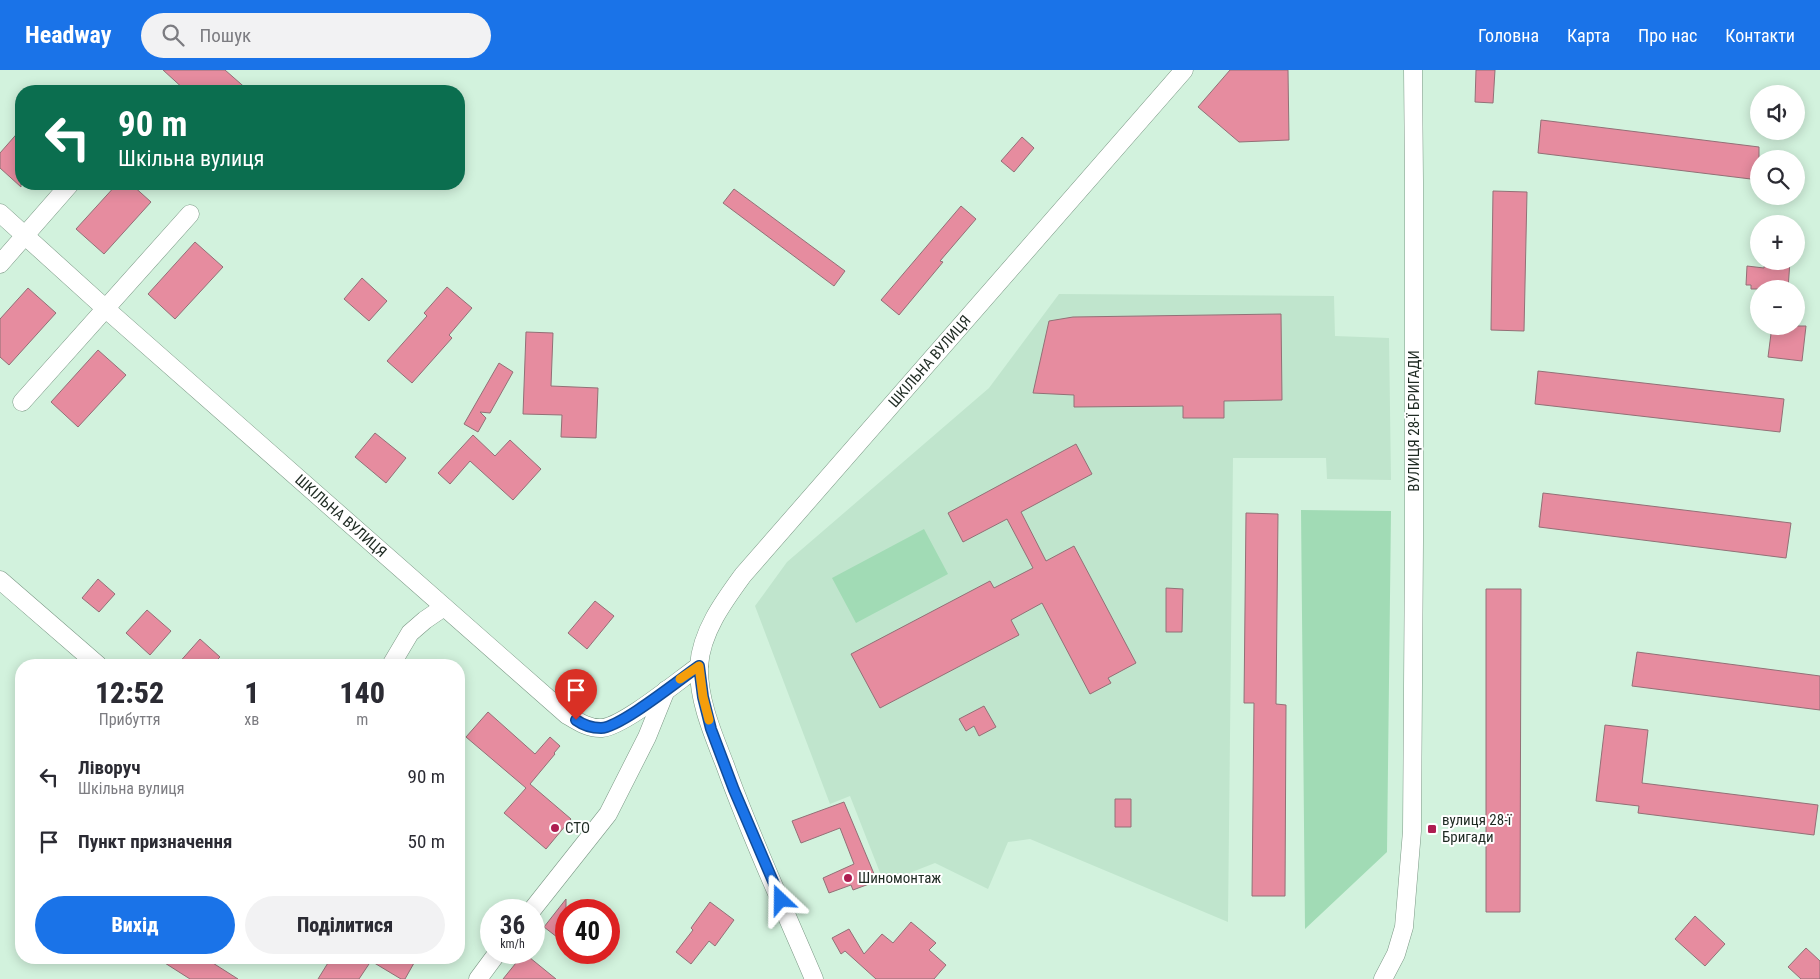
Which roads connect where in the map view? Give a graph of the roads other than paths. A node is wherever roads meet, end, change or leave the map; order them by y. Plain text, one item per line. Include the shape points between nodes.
1 (1184, 70) edge
2 (1412, 70) edge
3 (65, 190) edge
4 (0, 213) edge
5 (190, 214) dead end
6 (25, 236) junction
7 (0, 264) edge
8 (106, 309) junction
9 (22, 402) dead end
10 (0, 580) edge
11 (444, 607) junction
12 (91, 659) edge
13 (395, 659) edge
14 (699, 666) junction
15 (666, 690) junction
16 (541, 899) edge
17 (489, 964) edge
18 (478, 979) edge
19 (814, 979) edge
20 (1383, 979) edge

1 - 14 street, ШКІЛЬНА ВУЛИЦЯ via 743,575 722,604 706,637
2 - 20 street, ВУЛИЦЯ 28-Ї БРИГАДИ via 1412,831 1404,927 1396,954
3 - 6 street
4 - 6 street, ШКІЛЬНА ВУЛИЦЯ
5 - 8 street
6 - 7 street
6 - 8 street, ШКІЛЬНА ВУЛИЦЯ
8 - 9 street
8 - 11 street, ШКІЛЬНА ВУЛИЦЯ
10 - 12 street
11 - 13 street via 410,633
11 - 15 street, ШКІЛЬНА ВУЛИЦЯ via 567,715 584,725 602,728 619,723
14 - 15 street, ШКІЛЬНА ВУЛИЦЯ
14 - 19 street, ШКІЛЬНА ВУЛИЦЯ via 703,697 718,747
15 - 16 street via 647,737 608,814
17 - 18 street

